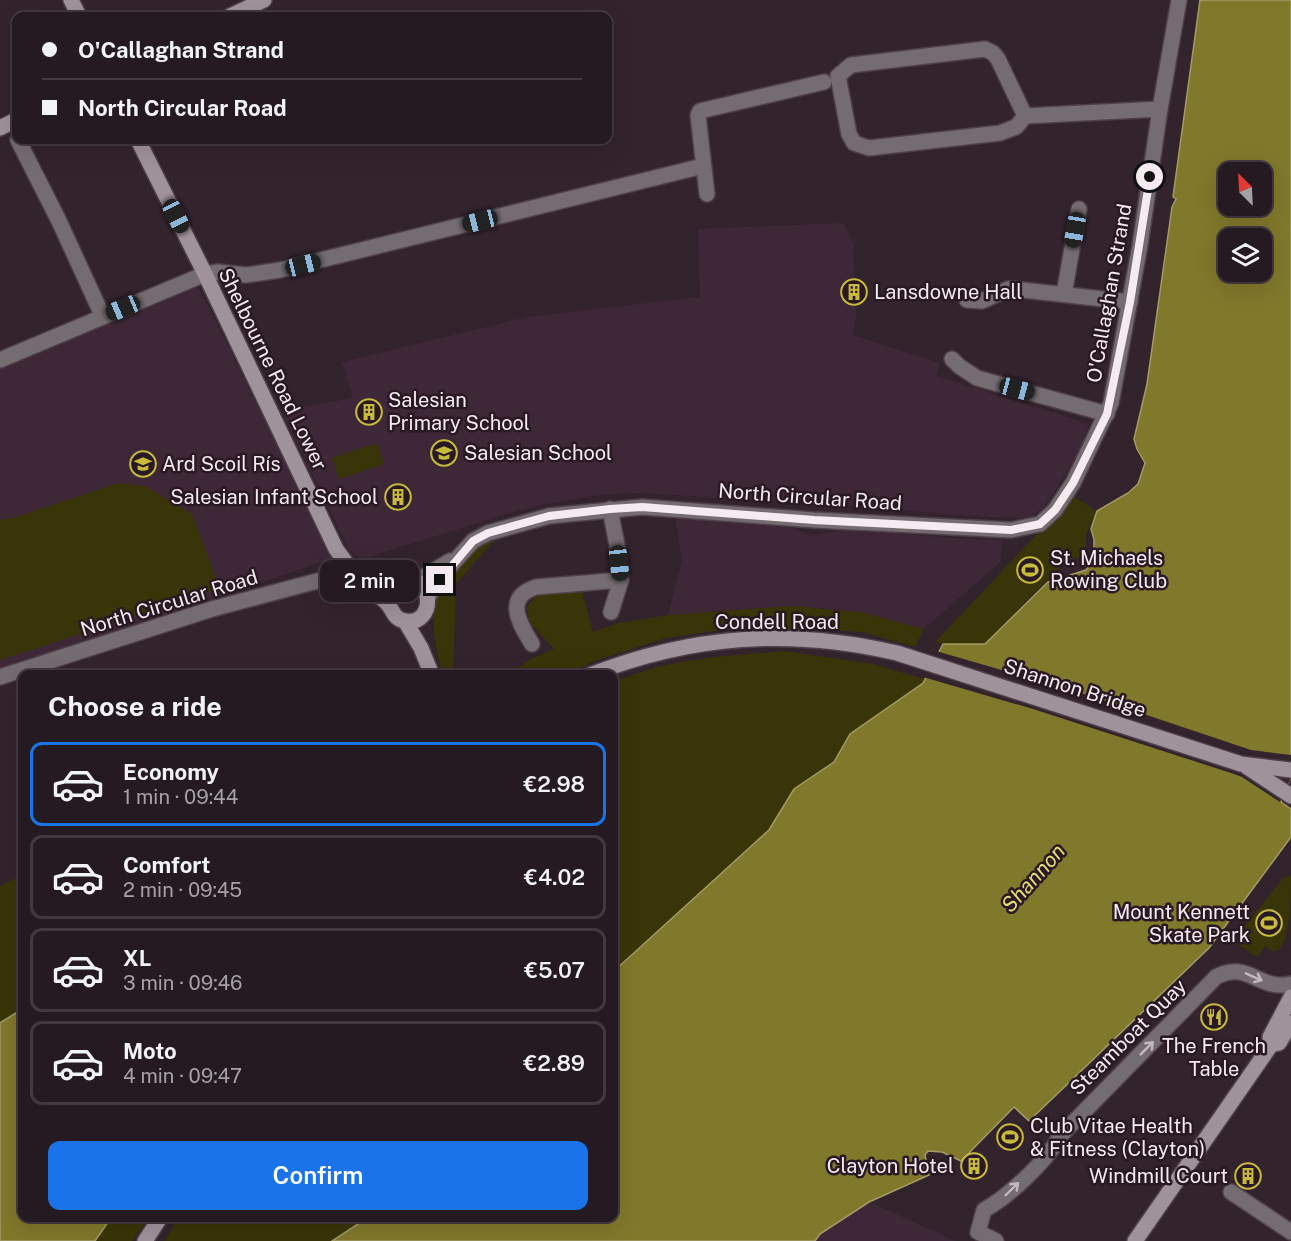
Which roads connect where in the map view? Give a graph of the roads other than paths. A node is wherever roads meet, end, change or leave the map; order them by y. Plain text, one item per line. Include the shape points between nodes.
1 (264, 0) edge
2 (1179, 0) edge
3 (238, 12) edge
4 (824, 82) dead end
5 (1160, 108) junction
6 (1024, 116) junction
7 (20, 144) edge
8 (140, 144) edge
9 (703, 166) junction
10 (707, 194) dead end
11 (1079, 209) dead end
12 (205, 274) junction
13 (1064, 294) junction
14 (967, 300) dead end
15 (1130, 302) junction
16 (103, 317) junction
17 (0, 360) edge
18 (952, 360) dead end
19 (1107, 414) junction
20 (610, 509) junction
21 (458, 557) junction
22 (352, 572) junction
23 (621, 580) junction
24 (415, 582) junction
25 (397, 583) junction
26 (428, 597) junction
27 (388, 604) junction
28 (611, 612) dead end
29 (413, 619) junction
30 (532, 644) dead end
31 (897, 653) joint
32 (22, 670) edge
33 (430, 670) edge
34 (604, 670) edge
35 (18, 671) edge
36 (0, 677) edge
37 (1242, 764) junction
38 (1291, 770) edge
39 (1291, 796) edge
40 (1291, 984) edge
41 (1291, 997) edge
42 (1291, 1023) edge
43 (1271, 1045) junction
44 (1231, 1192) dead end
45 (157, 1222) edge
46 (1291, 1232) edge
47 (145, 1241) edge
48 (996, 1241) edge
49 (1135, 1241) edge

1 - 3 main road
2 - 5 street, O'Callaghan Strand
4 - 9 street via 700,111
5 - 6 street
5 - 15 street, O'Callaghan Strand
6 - 6 street via 1016,127 1000,133 869,148 854,143 849,134 838,76 851,65 985,49 999,58
7 - 16 street
8 - 12 main road, Shelbourne Road Lower
9 - 10 street
9 - 12 street via 280,270 246,275
11 - 13 street
12 - 16 street
12 - 22 main road, Shelbourne Road Lower via 336,549
13 - 14 street via 1008,289 989,299
13 - 15 street
15 - 19 street, O'Callaghan Strand
16 - 17 street
18 - 19 street via 977,378
19 - 20 street, North Circular Road via 1055,510 1040,524 1011,530 642,507
20 - 21 street, North Circular Road via 549,516 488,533 473,541
20 - 23 street
21 - 24 street, North Circular Road
21 - 26 street, North Circular Road
22 - 25 main road
22 - 27 main road, Shelbourne Road Lower
22 - 32 street, North Circular Road via 212,609
23 - 28 street
23 - 30 street via 527,590 516,613
24 - 25 main road
24 - 26 main road
25 - 27 main road via 389,592
26 - 29 main road via 427,608
27 - 29 main road, Shelbourne Road Lower via 394,615
29 - 33 main road
31 - 34 main road, Condell Road via 817,639 736,639 684,646
31 - 37 main road, Shannon Bridge
35 - 36 street, North Circular Road
37 - 38 main road
37 - 39 main road
48 -> 40 street, Steamboat Quay via 978,1232 984,1210 998,1202 1053,1150 1060,1136 1216,977 1242,972 1274,986
41 - 43 main road via 1270,1037
42 - 43 main road via 1279,1043
43 - 49 main road
44 - 46 street
45 - 47 main road

